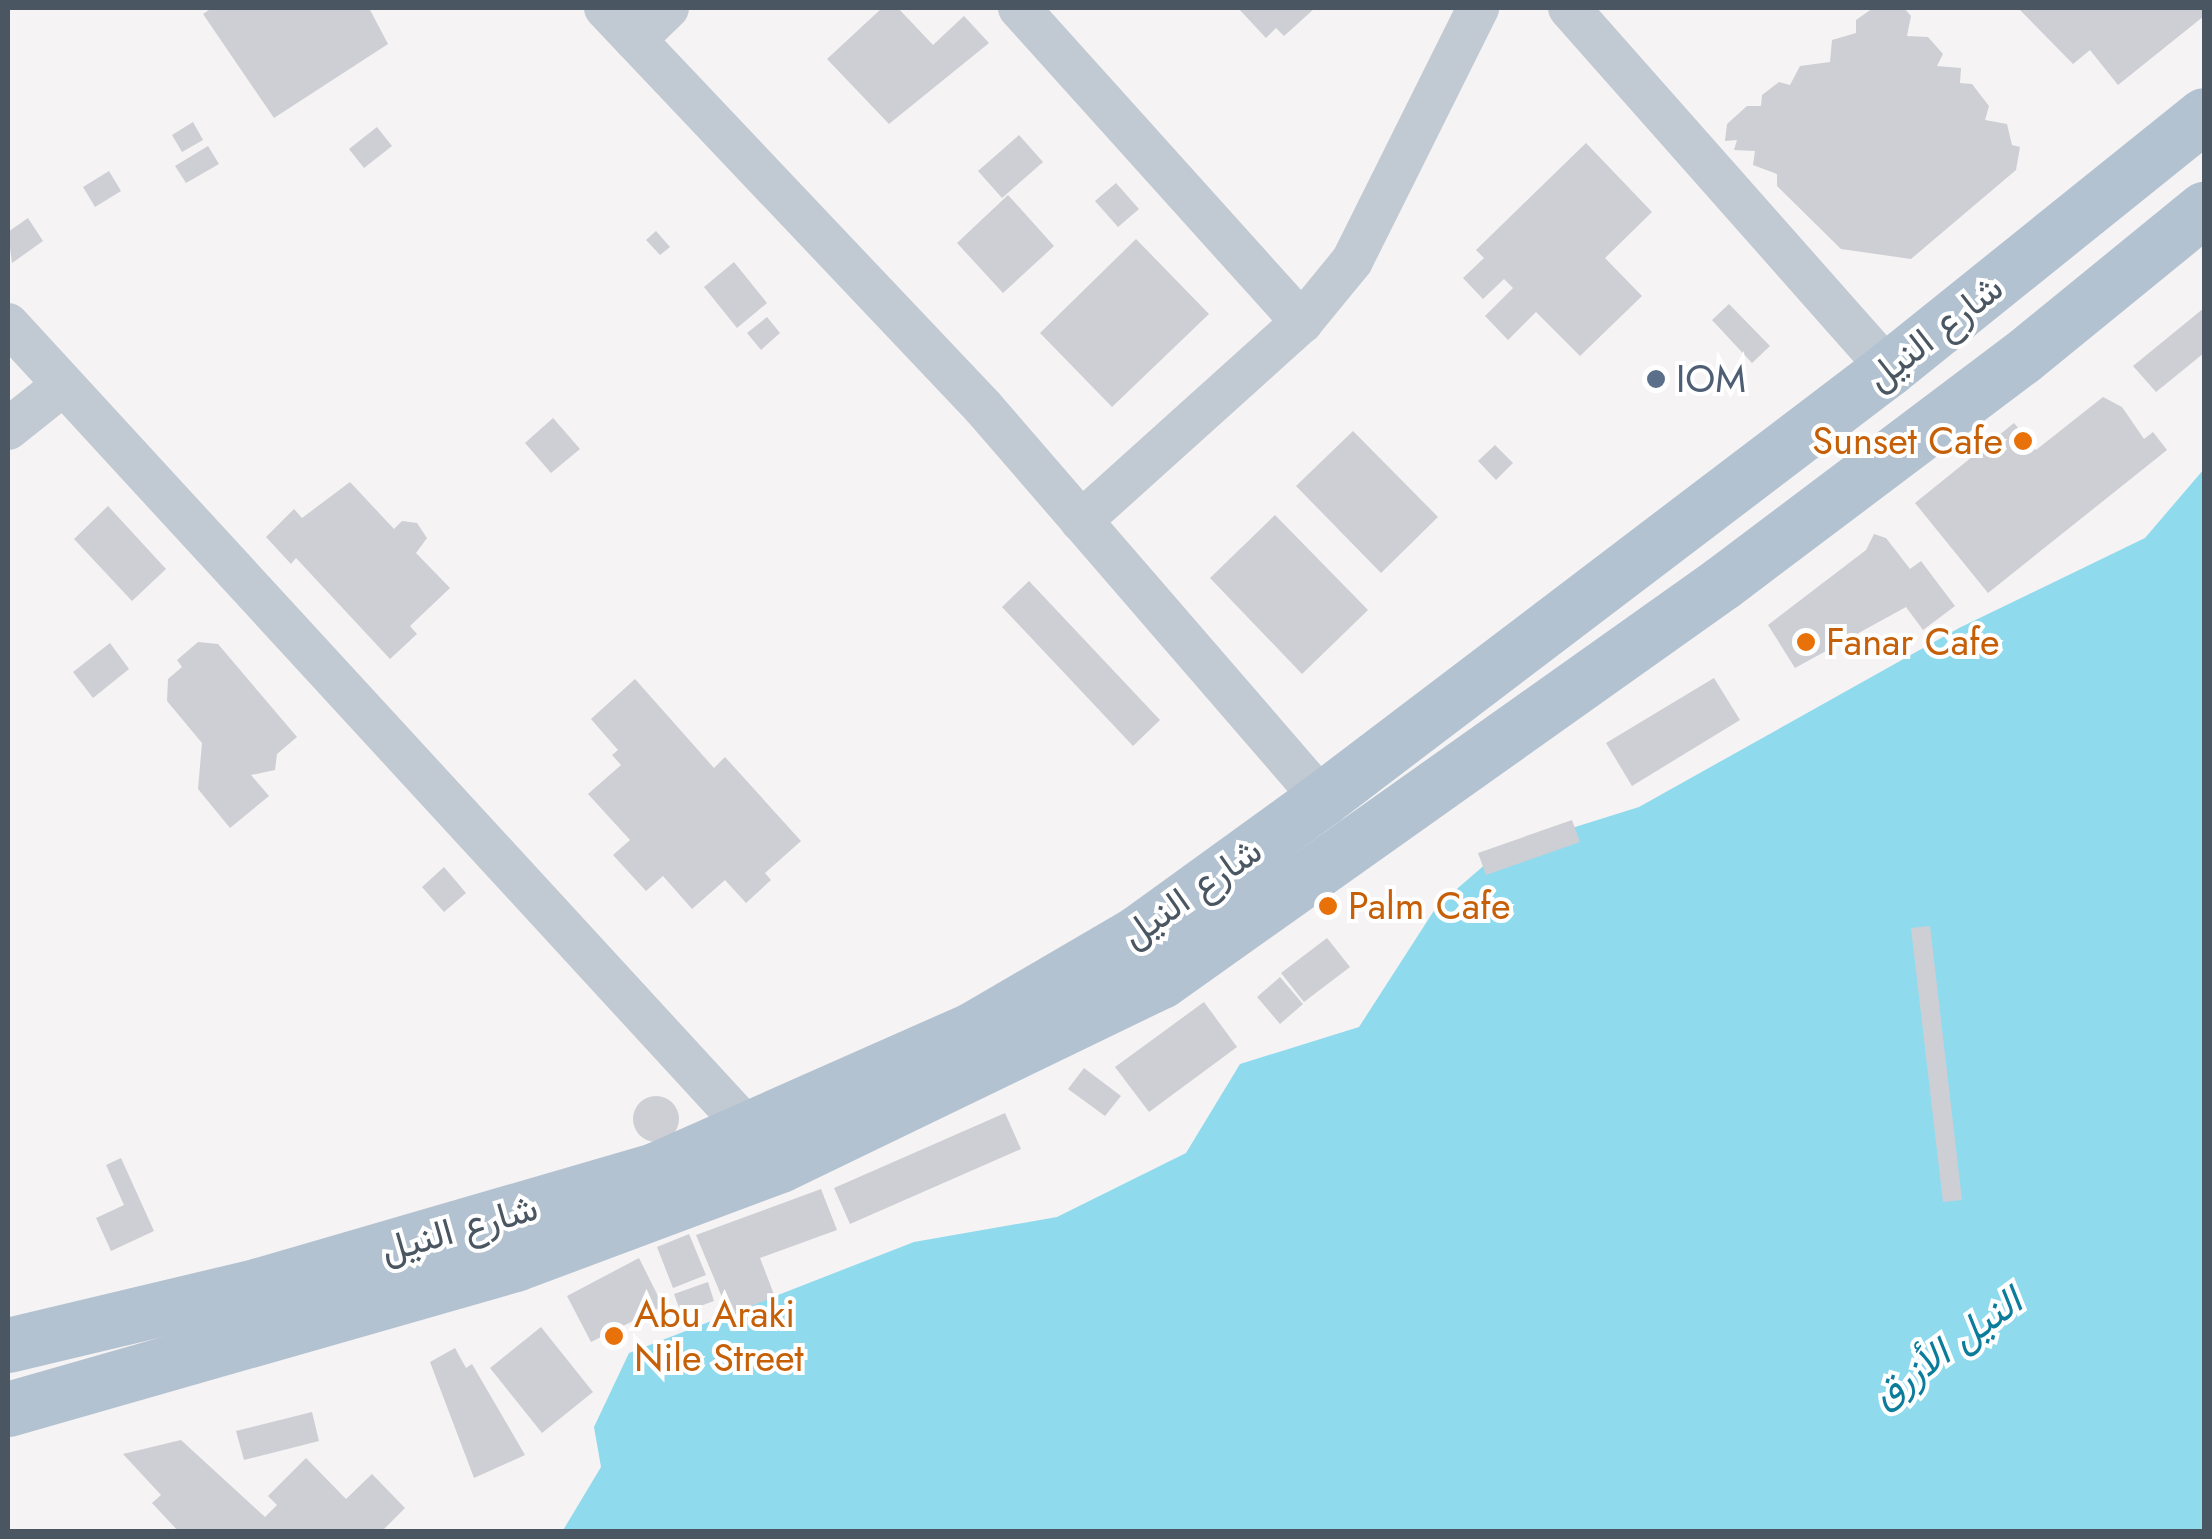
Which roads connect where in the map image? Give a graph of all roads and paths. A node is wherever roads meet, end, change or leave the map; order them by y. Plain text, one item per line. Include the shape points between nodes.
1 (604, 8) edge
2 (668, 8) edge
3 (1019, 8) edge
4 (1478, 8) edge
5 (1569, 8) edge
6 (634, 40) junction
7 (2204, 115) edge
8 (2204, 209) edge
9 (1302, 322) junction
10 (8, 324) edge
11 (1888, 369) junction
12 (62, 386) junction
13 (8, 429) edge
14 (1082, 521) junction
15 (1322, 799) junction
16 (766, 1148) junction
17 (8, 1345) edge
18 (8, 1408) edge

1 - 6 street
2 - 6 street
3 - 9 street
4 - 9 street via 1352,261
5 - 11 street
6 - 14 street
7 - 11 main road, شارع النيل
8 - 16 main road, شارع النيل via 2021,358 1722,584 1161,981
9 - 14 street
10 - 12 street
11 - 15 main road, شارع النيل
12 - 13 street
12 - 16 street
14 - 15 street
15 - 16 main road, شارع النيل via 1136,932
16 - 17 main road, شارع النيل via 657,1169 496,1218
16 - 18 main road, شارع النيل via 515,1264

